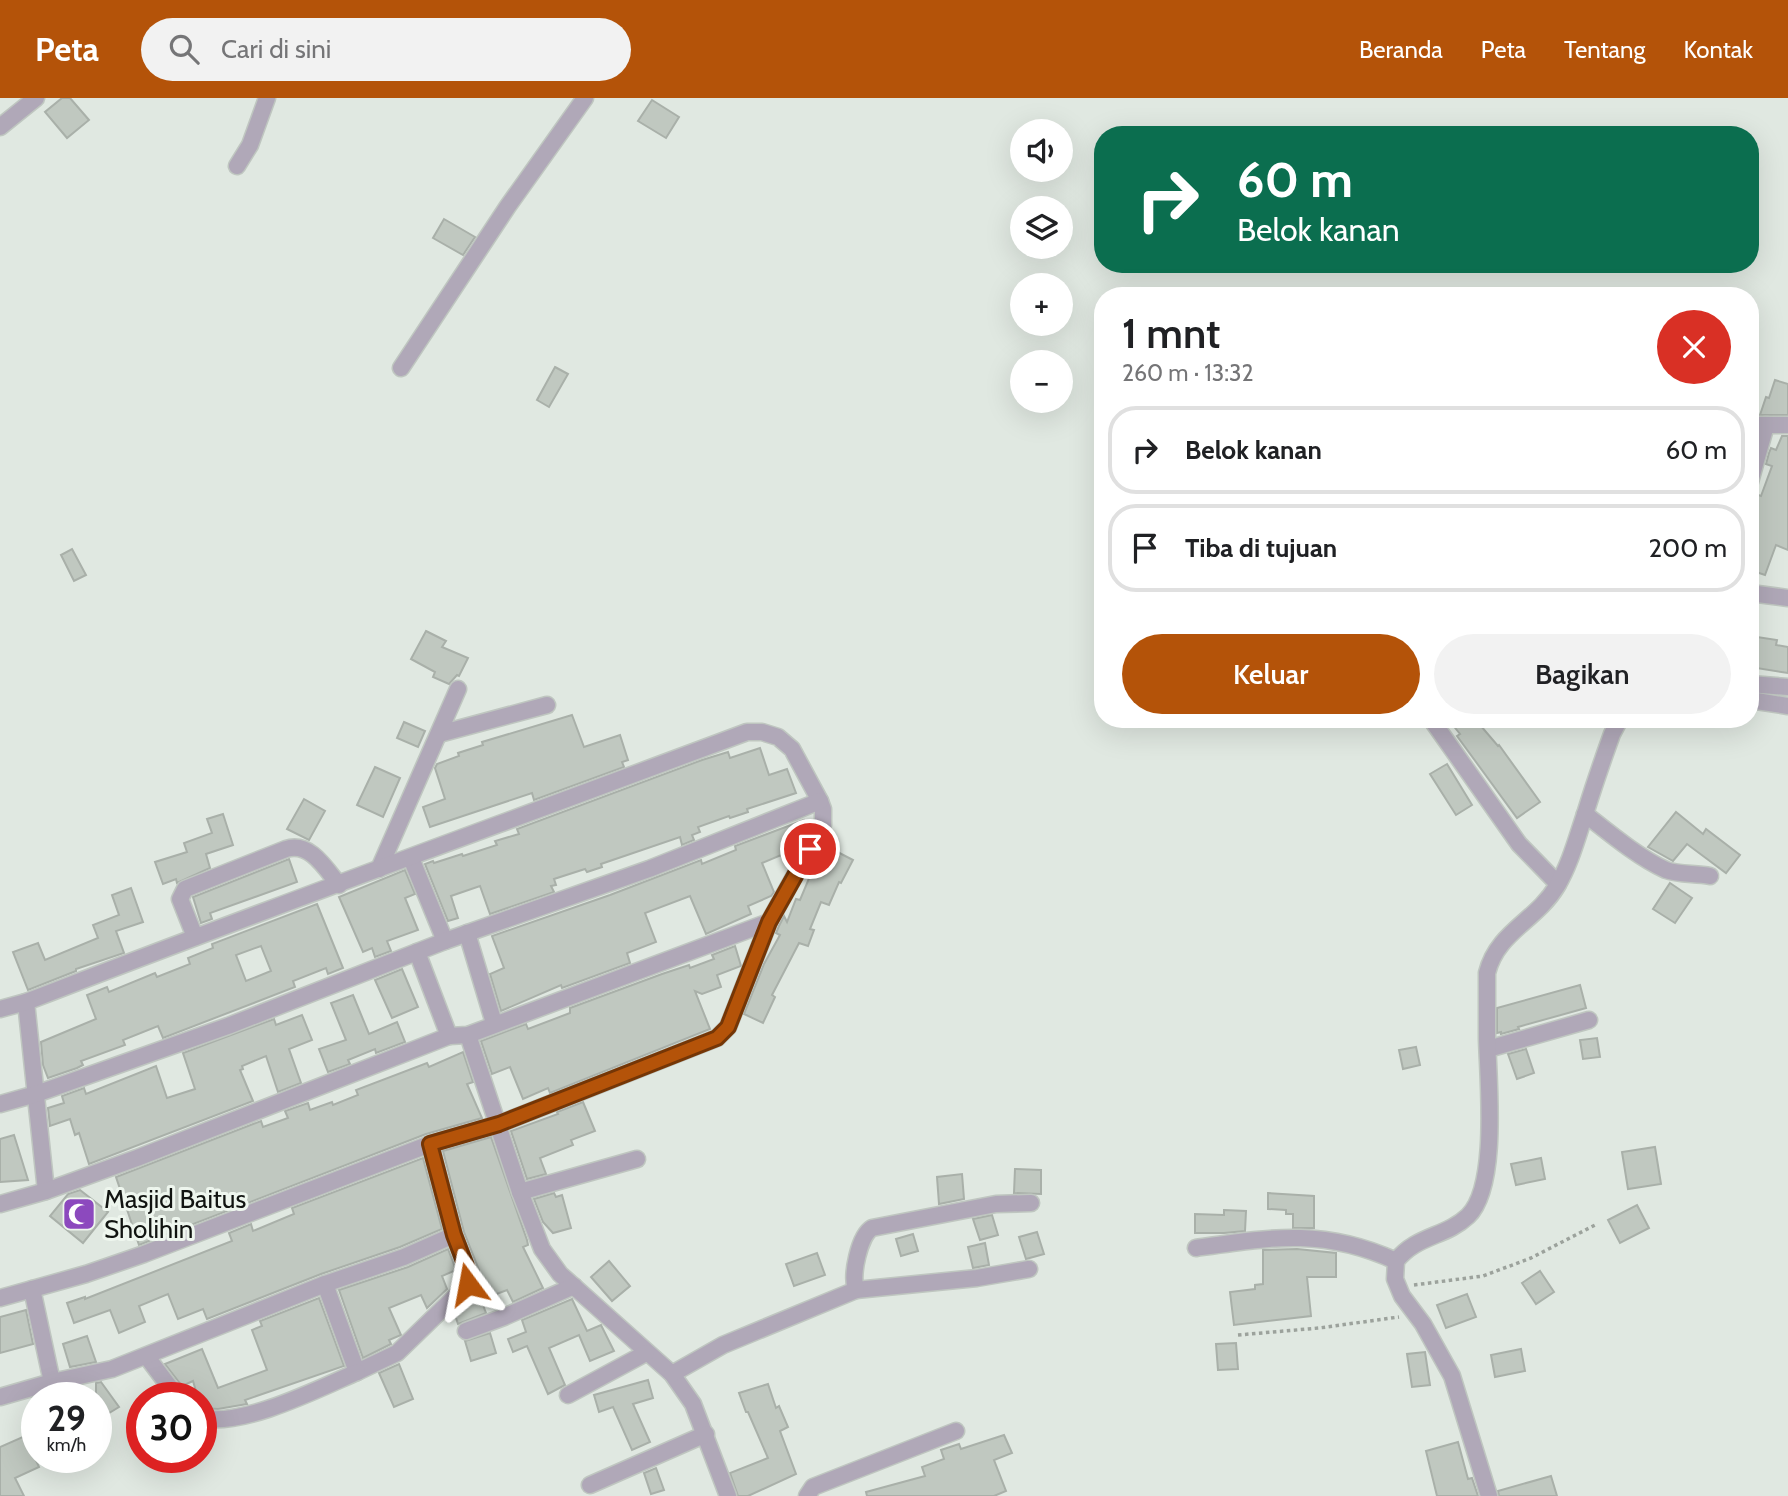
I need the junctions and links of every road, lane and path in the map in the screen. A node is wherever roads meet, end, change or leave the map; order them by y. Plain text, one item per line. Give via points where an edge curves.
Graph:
1 (36, 98) edge
2 (267, 98) edge
3 (585, 98) edge
4 (0, 127) edge
5 (237, 166) dead end
6 (401, 368) dead end
7 (1759, 425) edge
8 (1788, 425) edge
9 (1759, 594) edge
10 (1788, 598) edge
11 (1759, 685) edge
12 (1788, 687) edge
13 (458, 689) dead end
14 (1759, 701) edge
15 (547, 705) dead end
16 (1788, 706) edge
17 (1437, 728) edge
18 (1615, 728) edge
19 (439, 734) junction
20 (820, 801) junction
21 (1585, 814) junction
22 (411, 858) junction
23 (379, 869) junction
24 (1710, 876) dead end
25 (1558, 884) junction
26 (338, 885) junction
27 (769, 922) junction
28 (467, 933) junction
29 (195, 937) junction
30 (445, 941) junction
31 (417, 952) junction
32 (26, 1002) junction
33 (0, 1009) edge
34 (1589, 1020) dead end
35 (494, 1023) junction
36 (468, 1035) junction
37 (449, 1036) junction
38 (1488, 1049) junction
39 (36, 1094) junction
40 (0, 1104) edge
41 (499, 1124) junction
42 (430, 1144) junction
43 (637, 1159) dead end
44 (46, 1191) junction
45 (520, 1192) junction
46 (1031, 1203) dead end
47 (0, 1204) edge
48 (1597, 1224) dead end
49 (454, 1235) junction
50 (1196, 1248) dead end
51 (1396, 1261) junction
52 (1029, 1269) dead end
53 (326, 1284) junction
54 (574, 1286) junction
55 (1398, 1286) junction
56 (32, 1289) junction
57 (856, 1290) junction
58 (0, 1298) edge
59 (1415, 1314) junction
60 (466, 1331) dead end
61 (1238, 1335) dead end
62 (646, 1353) junction
63 (147, 1357) junction
64 (357, 1371) junction
65 (672, 1374) junction
66 (52, 1382) joint
67 (166, 1382) edge
68 (21, 1391) edge
69 (568, 1395) dead end
70 (0, 1397) edge
71 (217, 1419) edge
72 (956, 1430) dead end
73 (706, 1434) junction
74 (590, 1485) dead end
75 (728, 1496) edge
76 (807, 1496) edge
77 (1489, 1496) edge

1 - 4 street
2 - 5 street
3 - 6 street
7 - 8 street
9 - 10 street
11 - 12 street
13 - 19 street
14 - 16 street
15 - 19 street
17 - 25 street via 1519,844
18 - 21 street
19 - 23 street
20 - 22 street via 792,749 778,737 747,732
20 - 27 street via 823,825
20 - 28 street via 649,869
21 - 24 street via 1668,871
21 - 25 street
22 - 23 street
22 - 30 street
23 - 26 street
25 - 38 street via 1491,957
26 - 29 street
26 - 29 street via 307,850 286,849 185,889 180,899
27 - 35 street
27 - 41 street via 728,1027 717,1038
28 - 30 street
28 - 35 street
29 - 32 street
30 - 31 street
31 - 37 street
31 - 39 street
32 - 33 street
32 - 39 street
34 - 38 street
35 - 36 street
36 - 37 street
36 - 41 street
37 - 44 street
38 - 51 street via 1490,1140 1477,1201 1469,1215 1412,1245
39 - 40 street
39 - 44 street
41 - 42 street
41 - 45 street
42 - 49 street
42 - 56 street via 144,1254
43 - 45 street
44 - 47 street
45 - 54 street via 542,1250
46 - 57 street via 996,1204 872,1228 866,1233 854,1271
48 - 55 path via 1531,1258 1483,1276
49 - 53 street
49 - 64 street via 469,1274 468,1284 397,1353
50 - 51 street via 1266,1238 1318,1238
51 - 55 street
52 - 57 street via 977,1279
53 - 63 street
53 - 64 street
54 - 60 street
54 - 62 street
55 - 59 street
56 - 58 street
56 - 66 street
57 - 65 street via 723,1345
59 - 61 path
59 - 77 street via 1452,1376
62 - 65 street
62 - 69 street
63 - 66 street via 104,1372
63 - 67 street
64 - 71 street via 311,1393 241,1417
65 - 73 street
68 - 70 street
72 - 76 street via 813,1487
73 - 74 street
73 - 75 street

